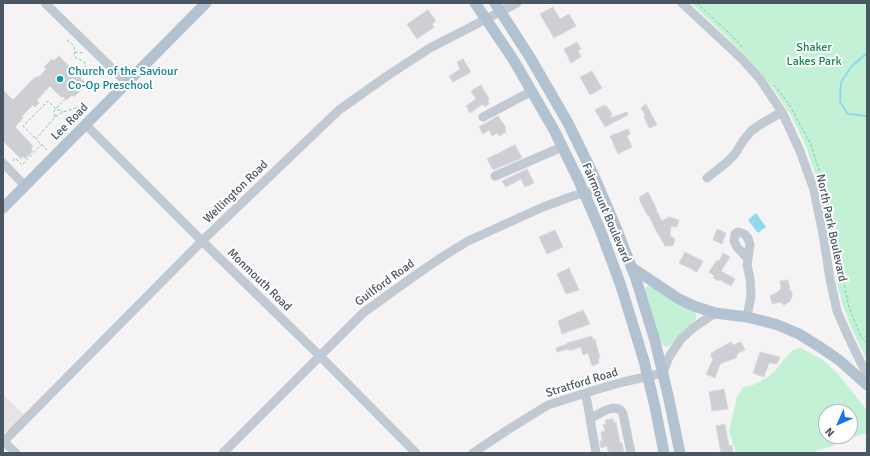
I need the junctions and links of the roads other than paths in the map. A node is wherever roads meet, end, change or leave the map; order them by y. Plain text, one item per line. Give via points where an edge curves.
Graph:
1 (45, 3) edge
2 (206, 3) edge
3 (475, 3) edge
4 (517, 3) edge
5 (682, 3) edge
6 (498, 7) edge
7 (487, 19) junction
8 (126, 84) junction
9 (532, 91) junction
10 (782, 112) junction
11 (483, 117) dead end
12 (86, 125) junction
13 (562, 147) junction
14 (7, 163) edge
15 (495, 176) dead end
16 (706, 178) dead end
17 (25, 186) junction
18 (600, 188) junction
19 (584, 193) junction
20 (3, 208) edge
21 (202, 241) junction
22 (748, 259) dead end
23 (613, 262) junction
24 (631, 267) junction
25 (715, 313) junction
26 (747, 317) junction
27 (320, 356) junction
28 (663, 373) junction
29 (867, 375) edge
30 (648, 377) junction
31 (867, 386) edge
32 (585, 393) junction
33 (590, 418) junction
34 (3, 441) edge
35 (16, 453) edge
36 (223, 453) edge
37 (416, 453) edge
38 (473, 453) edge
39 (596, 453) edge
40 (631, 453) edge
41 (664, 453) edge
42 (680, 453) edge

1 - 8 street
2 - 8 main road, Lee Road
3 - 7 main road, Fairmount Boulevard
4 - 6 street, Wellington Road
5 - 10 street, North Park Boulevard via 742,59 760,79
6 - 7 street, Wellington Road
6 - 18 main road, Fairmount Boulevard via 562,111
7 - 9 main road, Fairmount Boulevard
7 - 21 street, Wellington Road via 430,48 339,110
8 - 12 main road, Lee Road
9 - 11 street
9 - 13 main road, Fairmount Boulevard
10 - 16 street via 751,131 735,154
10 - 29 street, North Park Boulevard via 814,190 837,311
12 - 17 main road, Lee Road
12 - 21 street, Monmouth Road
13 - 15 street
13 - 19 main road, Fairmount Boulevard
14 - 17 street
17 - 20 main road, Lee Road
18 - 19 street, Guilford Road
18 - 24 main road, Fairmount Boulevard
19 - 23 main road, Fairmount Boulevard
19 - 27 street, Guilford Road via 520,217 468,241 442,257 363,314
21 - 27 street, Monmouth Road
21 - 34 street, Wellington Road
22 - 26 street via 751,296
23 - 24 main road
23 - 30 main road, Fairmount Boulevard
24 - 25 main road via 679,299
24 - 28 main road, Fairmount Boulevard
25 - 26 main road
25 - 28 street via 681,339 669,357
26 - 31 main road via 778,325 810,340 839,360
27 - 36 street, Guilford Road
27 - 37 street, Monmouth Road
28 - 30 street, Stratford Road
28 - 42 main road, Fairmount Boulevard
30 - 32 street, Stratford Road
30 - 41 main road, Fairmount Boulevard
32 - 33 street
32 - 38 street, Stratford Road via 548,405
33 - 39 street
33 - 40 street via 606,410 619,409 622,412
34 - 35 street

